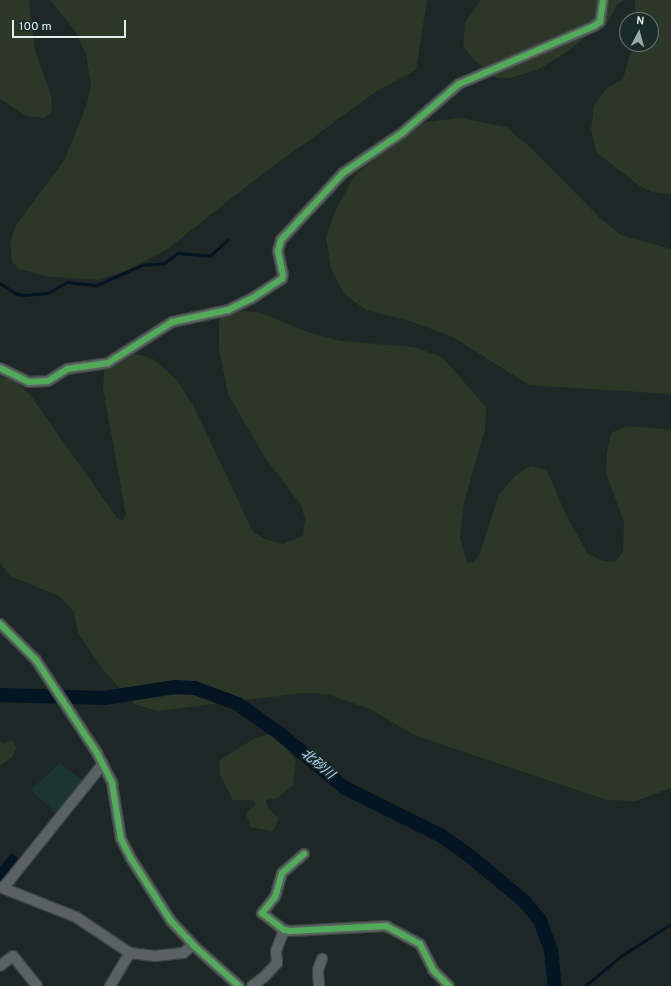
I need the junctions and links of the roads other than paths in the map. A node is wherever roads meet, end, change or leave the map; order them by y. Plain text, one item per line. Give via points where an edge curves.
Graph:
1 (603, 0) edge
2 (0, 368) edge
3 (0, 624) edge
4 (103, 764) junction
5 (304, 854) dead end
6 (2, 887) edge
7 (284, 930) junction
8 (193, 945) junction
9 (130, 953) junction
10 (322, 959) dead end
11 (0, 966) edge
12 (37, 986) edge
13 (110, 986) edge
14 (239, 986) edge
15 (252, 986) edge
16 (319, 986) edge
17 (449, 986) edge

1 - 2 street via 600,22 594,26 459,84 402,133 343,173 281,240 278,251 282,279 251,299 223,311 172,322 108,363 67,369 48,381 29,382
3 - 4 street via 36,660
4 - 6 street
4 - 8 street via 112,783 122,839 130,857 171,921
5 - 7 street via 282,873 275,897 262,913
6 - 9 street via 42,906 76,917
7 - 15 street via 276,951 277,963
7 - 17 street via 386,926 420,944 433,970
8 - 9 street via 183,952 155,956
8 - 14 street
9 - 13 street
10 - 16 street via 318,970
11 - 12 street via 13,956

